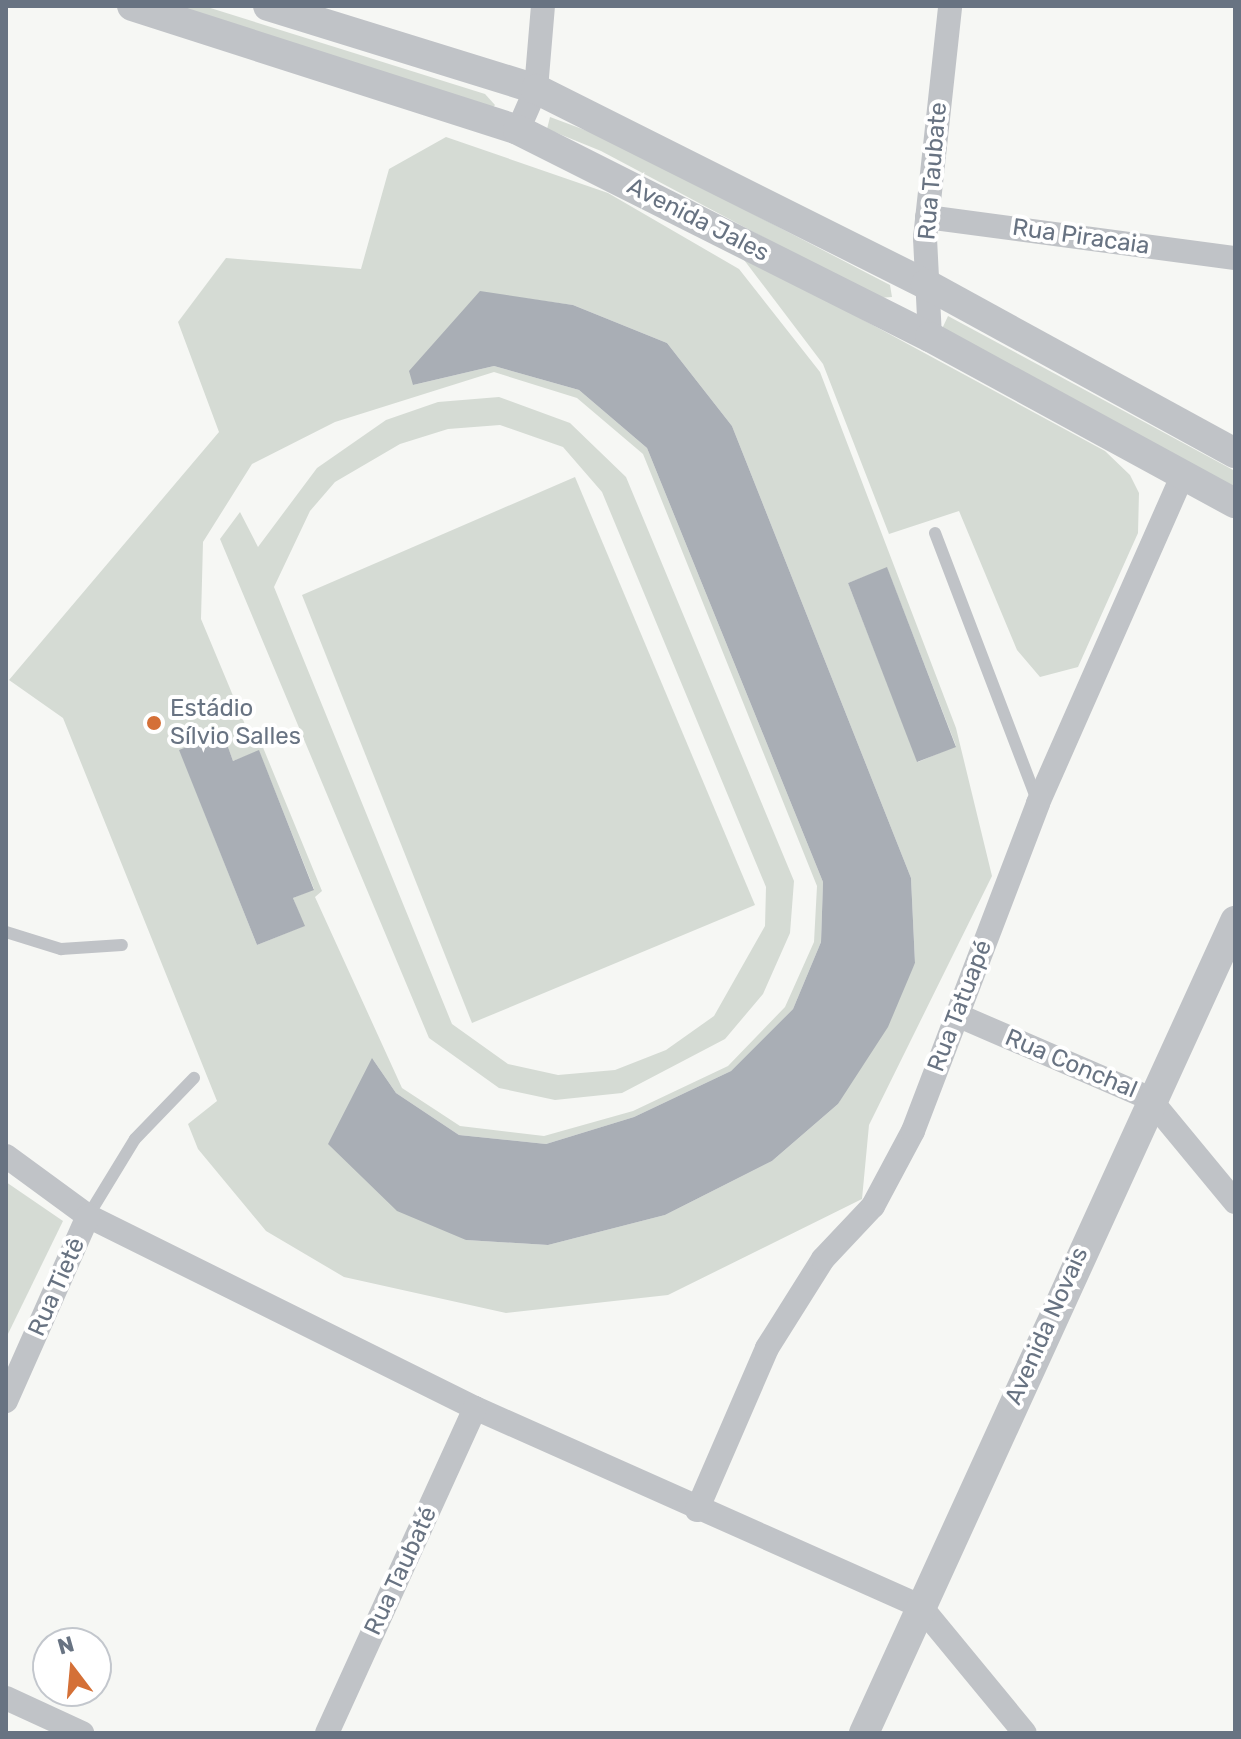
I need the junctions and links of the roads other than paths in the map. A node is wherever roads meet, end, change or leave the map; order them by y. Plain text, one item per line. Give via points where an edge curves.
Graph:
1 (132, 6) edge
2 (268, 6) edge
3 (543, 6) edge
4 (950, 6) edge
5 (536, 89) junction
6 (518, 130) junction
7 (927, 217) junction
8 (1235, 258) edge
9 (926, 284) junction
10 (930, 337) junction
11 (1235, 453) edge
12 (1182, 477) junction
13 (1235, 503) edge
14 (935, 533) dead end
15 (1038, 803) junction
16 (1235, 921) edge
17 (6, 932) edge
18 (122, 945) dead end
19 (957, 1015) junction
20 (194, 1078) dead end
21 (1149, 1098) junction
22 (6, 1156) edge
23 (1235, 1202) edge
24 (88, 1216) junction
25 (6, 1401) edge
26 (475, 1408) junction
27 (697, 1510) junction
28 (921, 1607) junction
29 (6, 1698) edge
30 (82, 1733) edge
31 (327, 1733) edge
32 (864, 1733) edge
33 (1025, 1733) edge

1 - 6 street, Avenida Jales
2 - 5 street, Avenida Jales
3 - 5 street
4 - 7 street, Rua Taubate
5 - 6 street
5 - 9 street, Avenida Jales
6 - 10 street, Avenida Jales
7 - 8 street, Rua Piracaia
7 - 9 street, Rua Taubate
9 - 10 street, Rua Taubate
9 - 11 street, Avenida Jales
10 - 12 street, Avenida Jales
12 - 13 street, Avenida Jales
12 - 15 street, Rua Tatuapé
14 - 15 lane
15 - 19 street, Rua Tatuapé
16 - 21 street, Avenida Novais
17 - 18 lane via 61,949
19 - 21 street, Rua Conchal
19 - 27 street, Rua Tatuapé via 913,1131 873,1206 823,1259 767,1348
20 - 24 lane via 135,1139
21 - 23 street, Rua Conchal
21 - 28 street, Avenida Novais
22 - 24 street
24 - 25 street, Rua Tietê
24 - 26 street
26 - 27 street
26 - 31 street, Rua Taubaté
27 - 28 street
28 - 32 street, Avenida Novais
28 - 33 street
29 - 30 street

